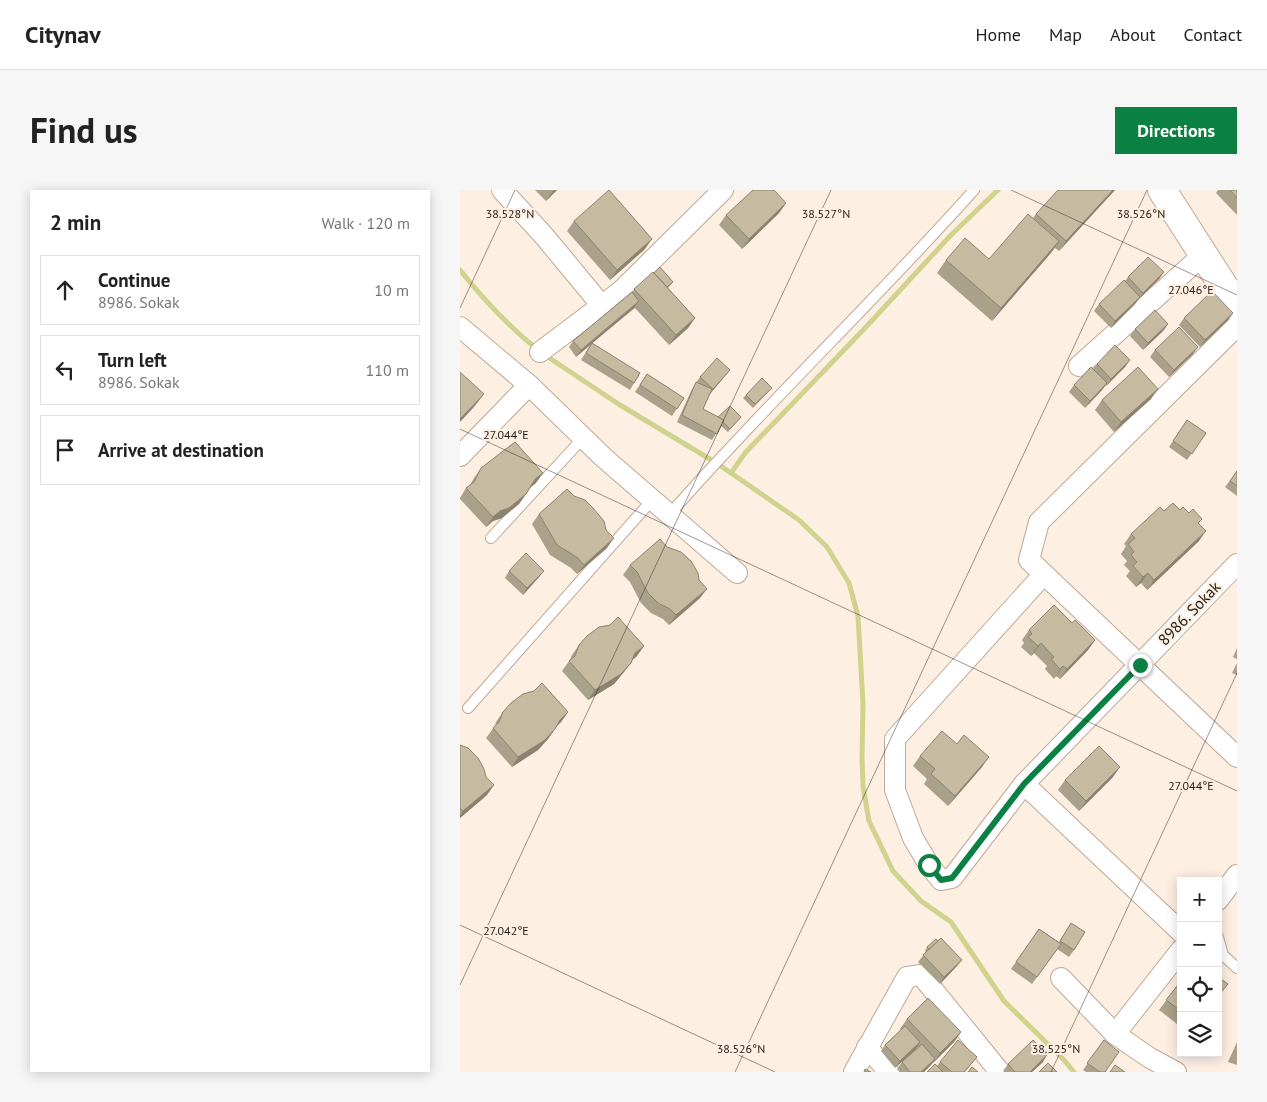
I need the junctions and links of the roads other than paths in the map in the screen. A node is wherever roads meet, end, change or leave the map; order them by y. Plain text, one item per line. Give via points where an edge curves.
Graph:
1 (502, 190) edge
2 (723, 190) edge
3 (974, 190) edge
4 (1162, 190) edge
5 (1204, 255) junction
6 (602, 306) junction
7 (1237, 307) edge
8 (1237, 326) edge
9 (460, 327) edge
10 (540, 352) dead end
11 (1079, 366) dead end
12 (529, 385) junction
13 (583, 438) junction
14 (460, 456) edge
15 (652, 500) junction
16 (670, 515) junction
17 (491, 538) dead end
18 (1237, 564) edge
19 (737, 573) dead end
20 (1044, 574) junction
21 (1140, 665) junction
22 (468, 708) dead end
23 (1237, 757) edge
24 (1024, 784) junction
25 (1237, 875) edge
26 (1222, 895) edge
27 (1177, 928) edge
28 (1222, 951) edge
29 (1177, 955) edge
30 (1237, 968) edge
31 (1061, 978) dead end
32 (1115, 1034) junction
33 (867, 1046) junction
34 (854, 1072) edge
35 (889, 1072) edge
36 (1000, 1072) edge
37 (1176, 1072) edge

1 - 6 street
2 - 6 street via 621,292
3 - 16 lane via 716,462
4 - 5 main road
5 - 7 main road
5 - 11 street
6 - 10 street
8 - 20 street via 1039,522 1029,560
9 - 12 street
12 - 13 street
12 - 14 street
13 - 15 street
13 - 17 lane
15 - 16 street
15 - 22 lane
16 - 19 street
18 - 21 street, 8986. Sokak
20 - 21 street
20 - 24 street, 8986. Sokak via 896,739 895,790 913,838 941,880 952,878
21 - 23 street
21 - 24 street, 8986. Sokak
24 - 27 street
25 - 26 street
28 - 30 lane
29 - 32 street
31 - 32 street
32 - 37 street
33 - 34 street
33 - 35 street
33 - 36 street via 907,976 921,975

